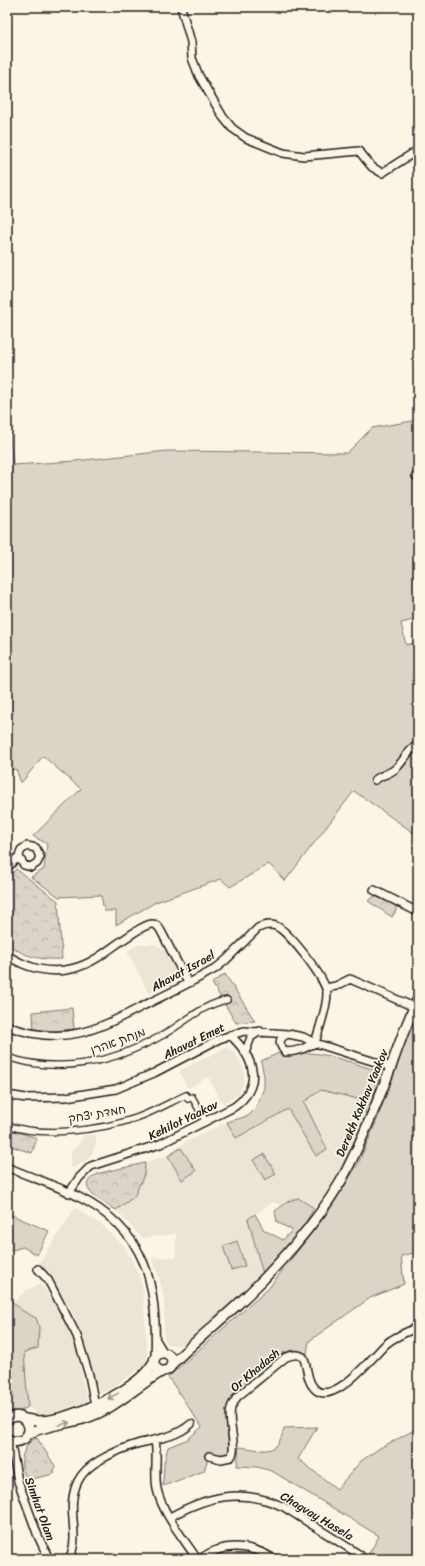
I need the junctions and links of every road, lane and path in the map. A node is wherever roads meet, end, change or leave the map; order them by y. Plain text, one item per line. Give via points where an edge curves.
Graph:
1 (181, 7) edge
2 (418, 150) edge
3 (418, 745) edge
4 (375, 780) dead end
5 (20, 859) dead end
6 (8, 867) edge
7 (374, 890) dead end
8 (418, 912) edge
9 (7, 955) edge
10 (188, 983) junction
11 (326, 988) junction
12 (227, 1000) dead end
13 (416, 1003) edge
14 (7, 1026) edge
15 (260, 1031) junction
16 (288, 1034) junction
17 (230, 1035) junction
18 (315, 1042) junction
19 (246, 1053) junction
20 (7, 1057) edge
21 (391, 1067) junction
22 (7, 1095) edge
23 (206, 1122) junction
24 (7, 1125) edge
25 (7, 1167) edge
26 (69, 1193) junction
27 (38, 1269) dead end
28 (418, 1327) edge
29 (154, 1336) junction
30 (187, 1350) junction
31 (166, 1354) junction
32 (154, 1360) junction
33 (171, 1365) junction
34 (161, 1372) junction
35 (96, 1409) junction
36 (25, 1419) junction
37 (7, 1420) edge
38 (191, 1424) dead end
39 (25, 1437) junction
40 (9, 1439) edge
41 (155, 1440) junction
42 (209, 1456) dead end
43 (15, 1465) junction
44 (170, 1517) junction
45 (360, 1555) dead end
46 (48, 1559) edge
47 (69, 1559) edge
48 (199, 1559) edge
49 (274, 1559) edge

1 - 2 street via 191,42 192,58 199,76 223,117 232,128 246,138 283,153 304,156 359,151 372,167 382,173
3 - 4 street via 413,747 395,770
5 - 6 street
7 - 8 street
9 - 10 street via 32,968 71,969 95,959 152,924 161,931
10 - 11 street, Ahavat Israel via 221,964 258,928 271,925 280,928 298,948
10 - 14 street, Ahavat Israel via 117,1020 85,1032 40,1035
11 - 13 street via 350,979
11 - 18 street via 326,1003
12 - 20 street, מנחת אהרן via 209,1006 137,1048 105,1059 65,1066
13 - 21 street, Derekh Kokhav Yaakov
15 - 16 street, Ahavat Emet
15 - 17 street, Ahavat Emet via 244,1031
15 - 19 street via 251,1037
16 - 18 street, Ahavat Emet
16 - 18 street via 280,1040 285,1052 293,1052
17 - 19 street, Kehilot Yaakov
17 - 22 street, Ahavat Emet via 116,1090 66,1098 26,1098
18 - 21 street, Ahavat Emet
19 - 23 street, Kehilot Yaakov via 252,1072 250,1090 241,1102
21 - 30 street, Derekh Kokhav Yaakov via 349,1167 326,1203 267,1276
23 - 24 street, חמדת יצחק via 192,1097 188,1099 186,1095 135,1118 99,1127 35,1132
23 - 26 street, Kehilot Yaakov via 160,1144 91,1166
25 - 26 street
26 - 29 street via 109,1217 138,1250 149,1275 152,1291
27 - 35 street via 48,1280 81,1347
28 - 42 street, Or Khadash via 392,1339 349,1381 328,1392 322,1393 313,1388 303,1357 299,1354 286,1357 243,1392 233,1404 230,1416 234,1448 231,1457 221,1459
29 - 31 street
29 - 32 street
30 - 31 street via 177,1354
30 - 33 street, Derekh Kokhav Yaakov
31 - 32 street via 159,1354
31 - 33 street via 171,1359
32 - 34 street via 156,1369
32 -> 35 street via 148,1371 137,1381
33 - 34 street
34 - 35 street via 118,1403
35 - 36 street via 39,1421
39 -> 35 street
36 - 37 street via 15,1416
36 - 39 street via 29,1428
38 - 41 street via 180,1432
39 - 40 street via 19,1441
39 - 43 street, Simhat Olam via 18,1448
40 - 43 street, Simhat Olam
41 - 44 street via 157,1490
41 - 47 street via 119,1450 95,1463 83,1474 72,1499 75,1539
43 - 46 street, Simhat Olam via 23,1495
44 - 45 street, Chagvay Hasela via 191,1506 218,1497 253,1496 284,1507
44 - 48 street
48 - 49 street via 220,1548 238,1547 258,1550

